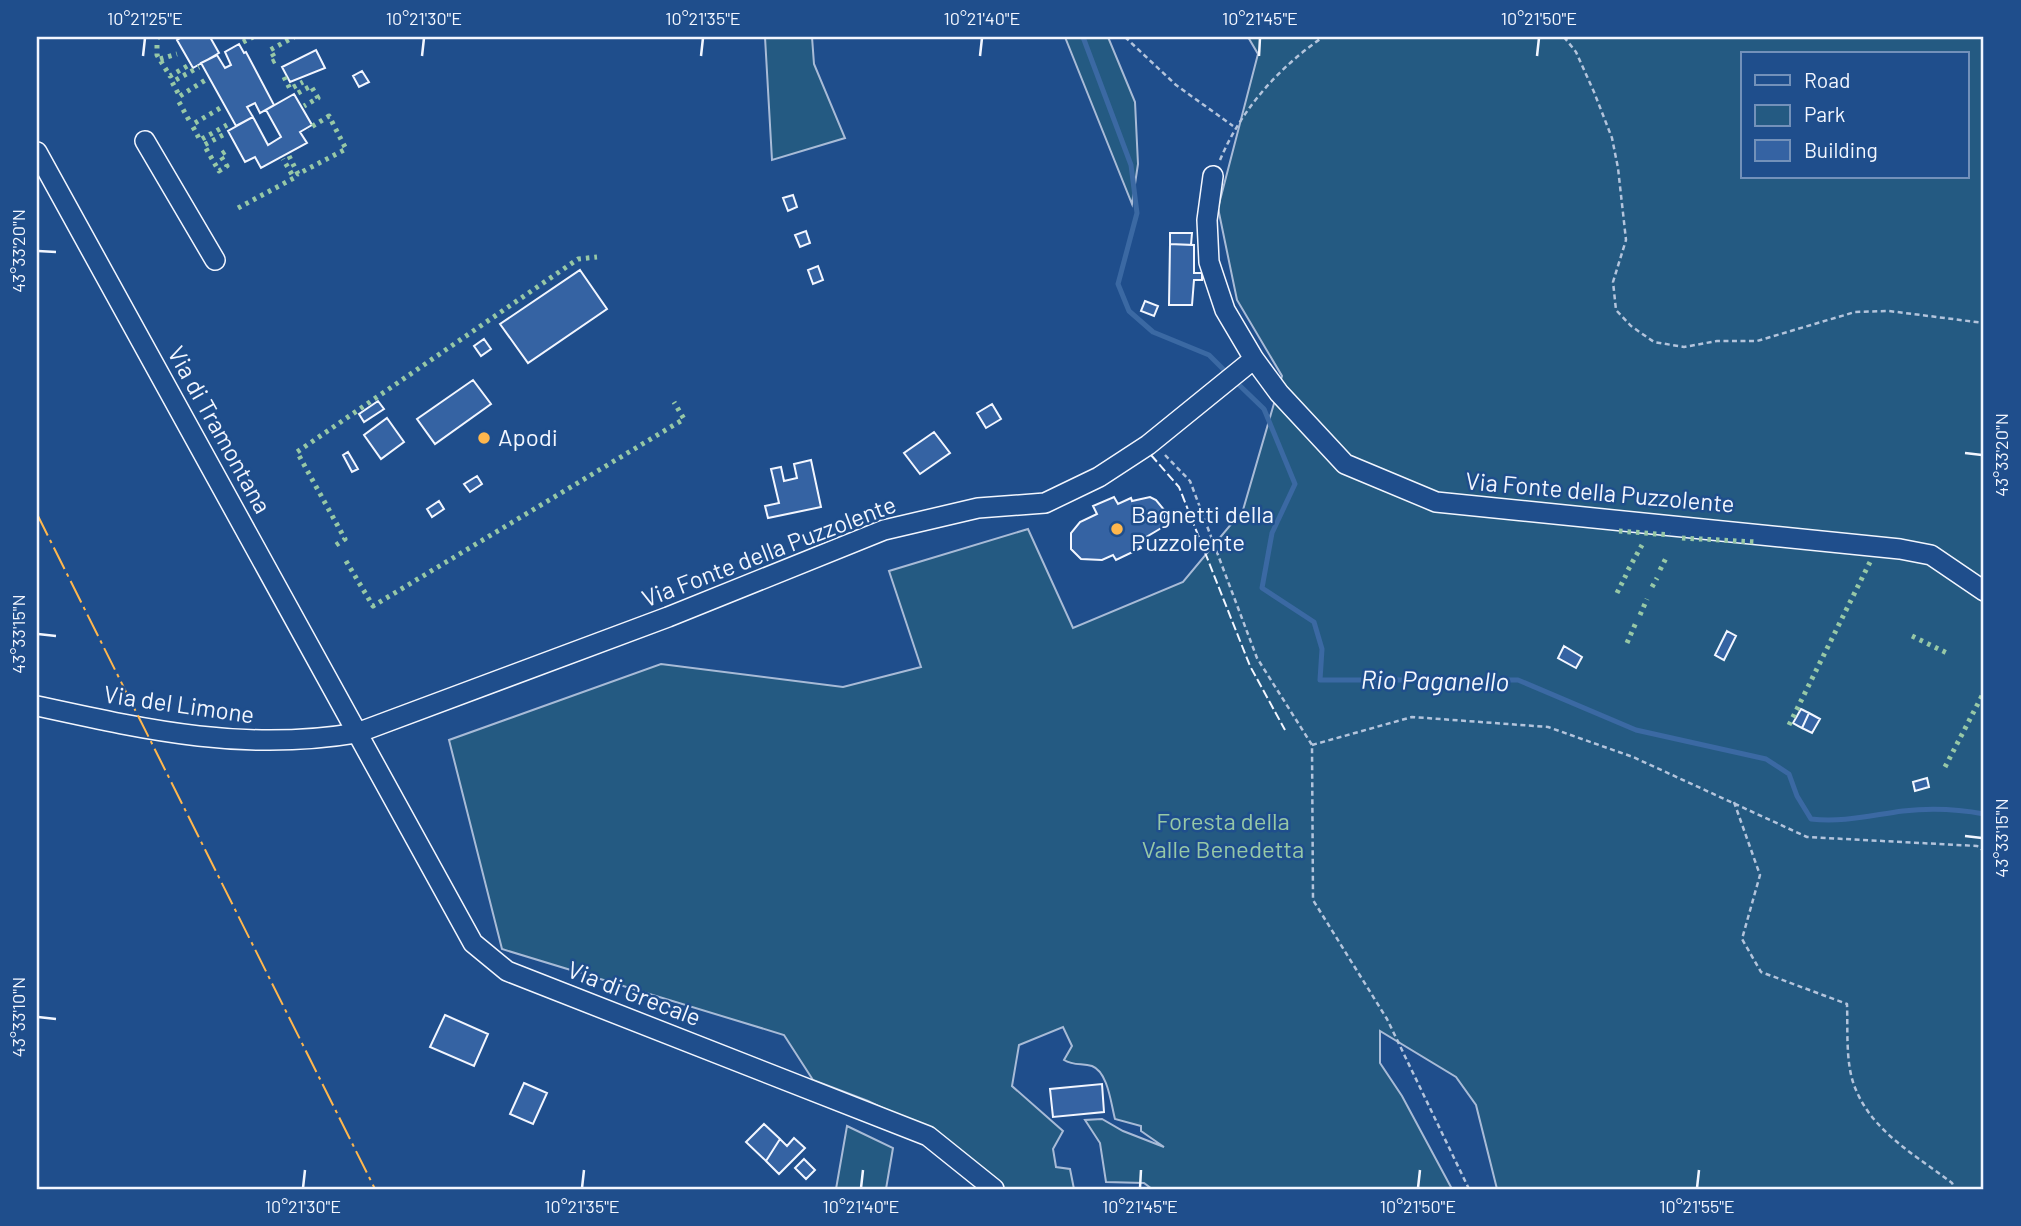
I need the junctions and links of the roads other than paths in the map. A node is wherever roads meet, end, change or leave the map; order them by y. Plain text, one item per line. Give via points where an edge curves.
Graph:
1 (145, 141) dead end
2 (37, 152) edge
3 (1213, 176) road end
4 (215, 260) dead end
5 (1254, 359) junction
6 (1984, 591) edge
7 (37, 706) edge
8 (357, 733) junction
9 (994, 1189) edge

1 - 4 street
2 - 8 street, Via di Tramontana
3 - 5 street, Via Fonte della Puzzolente via 1207,220 1209,262 1225,310
5 - 6 street, Via Fonte della Puzzolente via 1299,417 1345,464 1436,502 1900,549 1931,555
5 - 8 street, Via Fonte della Puzzolente via 1152,442 1099,477 1045,503 978,508 884,530 668,617
7 - 8 street, Via del Limone via 215,740 271,743
8 - 9 street, Via di Grecale via 473,943 507,971 928,1136

